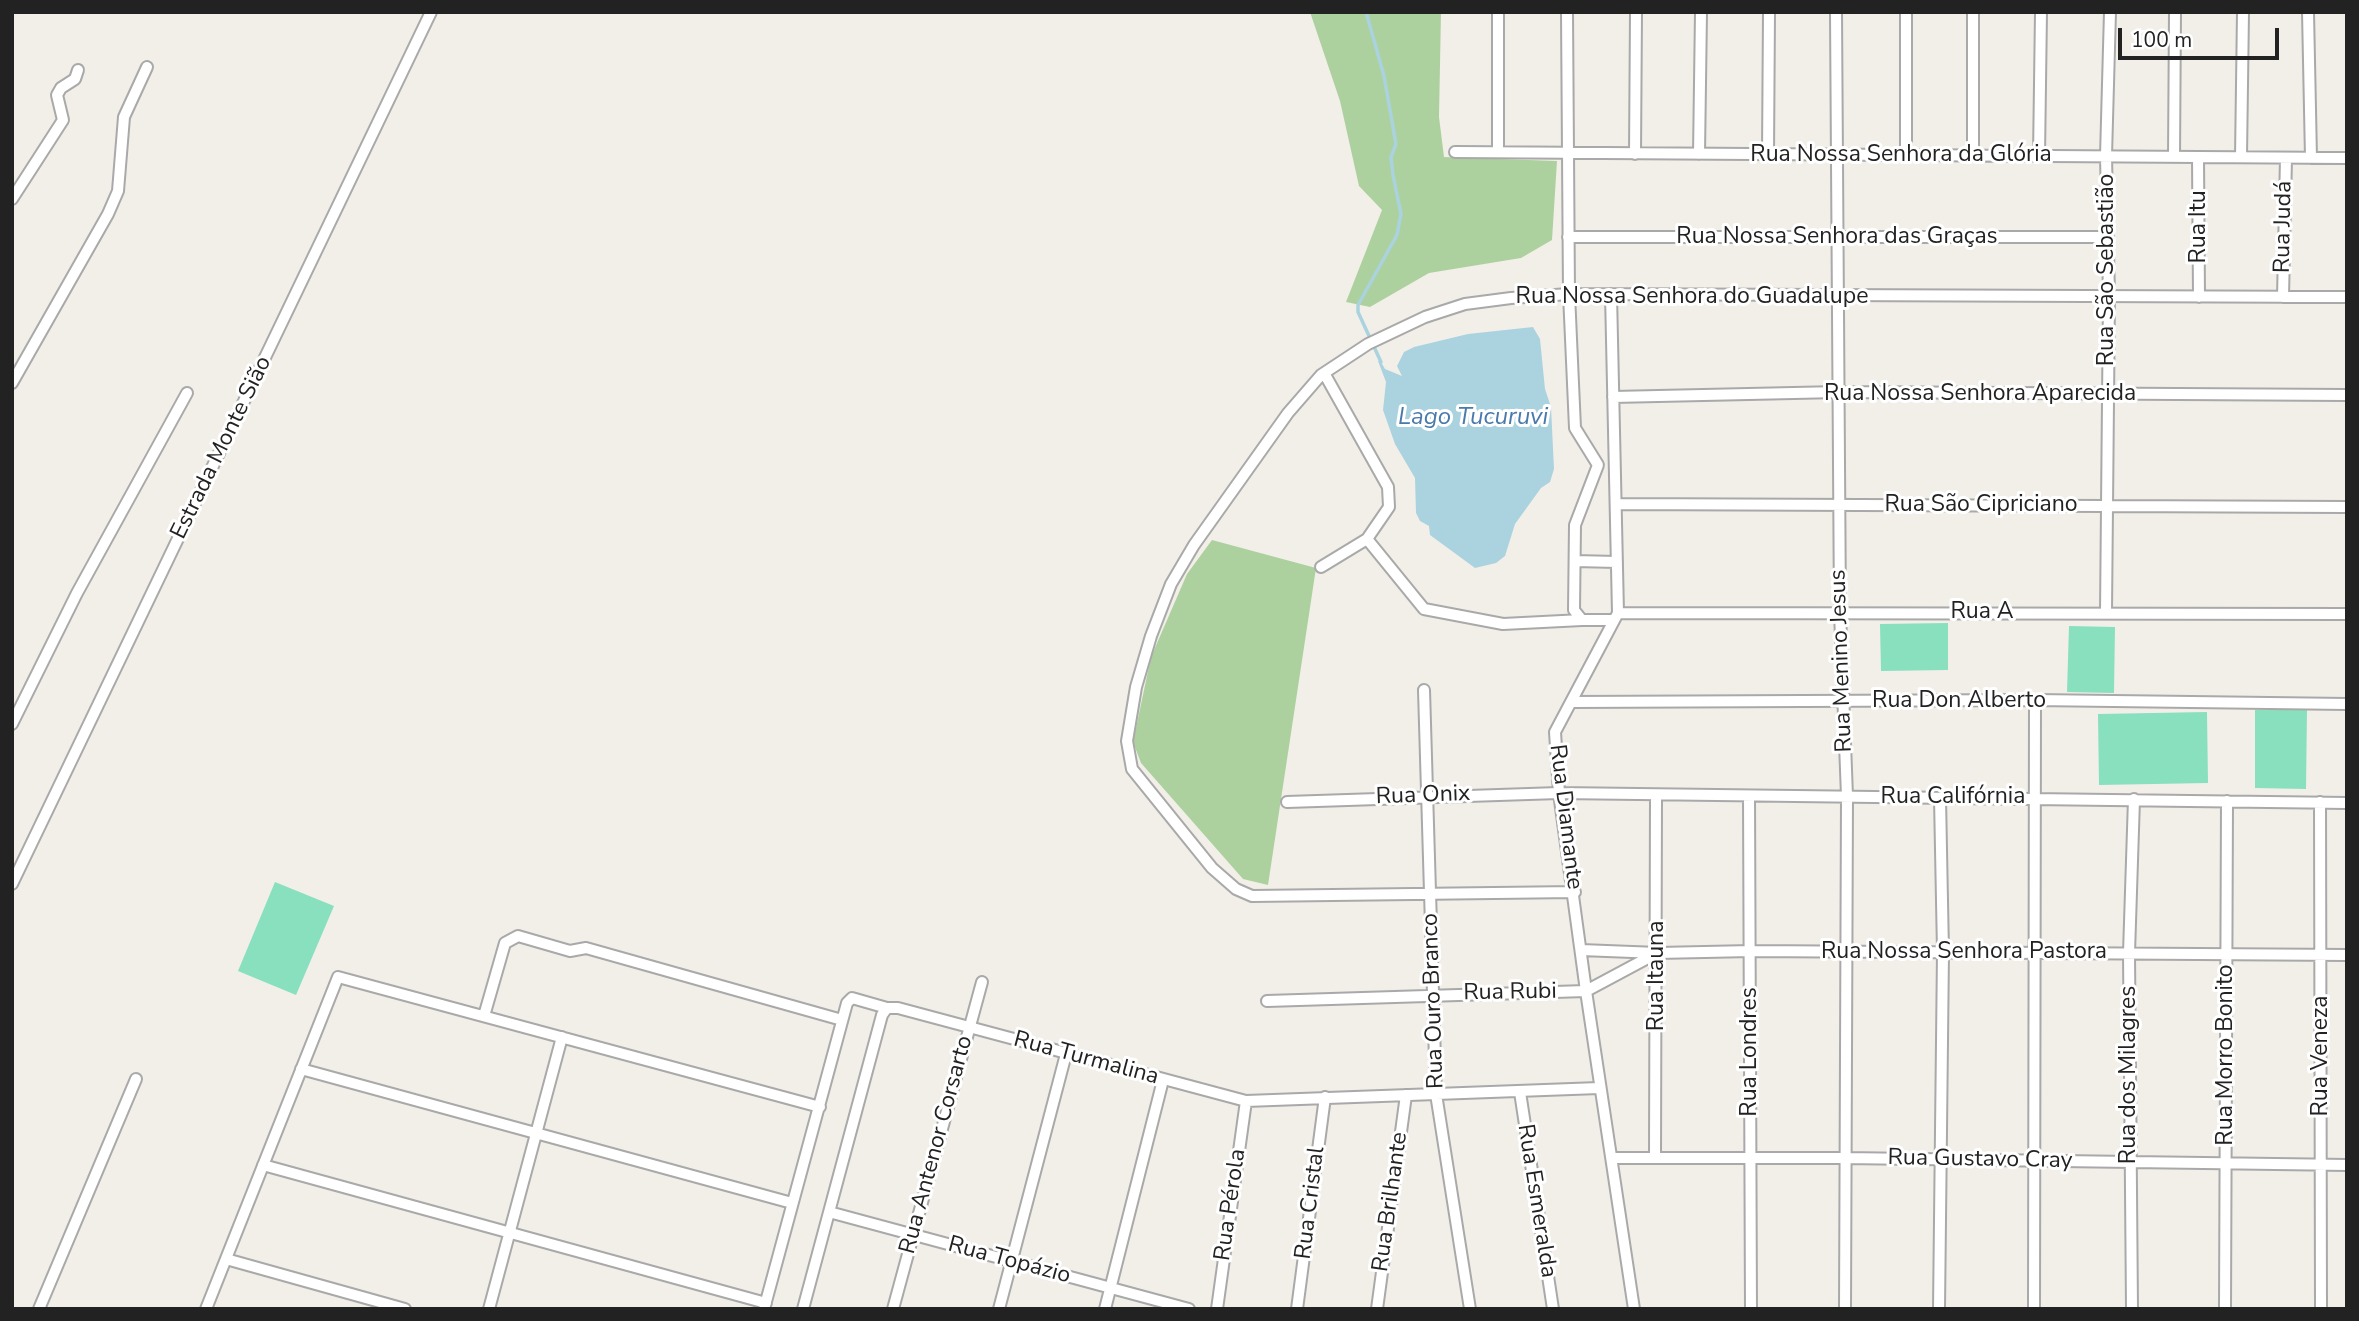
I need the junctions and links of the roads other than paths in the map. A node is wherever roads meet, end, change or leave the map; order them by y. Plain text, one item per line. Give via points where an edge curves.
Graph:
1 (431, 12) edge
2 (1498, 12) edge
3 (1567, 12) edge
4 (1636, 12) edge
5 (1700, 12) edge
6 (1769, 12) edge
7 (1836, 12) edge
8 (1906, 12) edge
9 (1973, 12) edge
10 (2041, 12) edge
11 (2110, 12) edge
12 (2175, 12) edge
13 (2243, 12) edge
14 (2308, 12) edge
15 (147, 67) dead end
16 (78, 70) dead end
17 (1455, 152) dead end
18 (1498, 152) junction
19 (1568, 153) junction
20 (1635, 154) junction
21 (1699, 154) junction
22 (1768, 154) junction
23 (1837, 155) junction
24 (1906, 155) junction
25 (1973, 156) junction
26 (2039, 156) junction
27 (2106, 156) junction
28 (2174, 157) junction
29 (2198, 157) junction
30 (2241, 157) junction
31 (2286, 158) junction
32 (2311, 158) junction
33 (2347, 158) edge
34 (12, 199) edge
35 (1568, 237) junction
36 (2106, 237) junction
37 (1838, 238) junction
38 (1569, 294) junction
39 (1611, 294) junction
40 (1838, 295) junction
41 (2109, 296) junction
42 (2199, 297) junction
43 (2283, 297) junction
44 (2347, 297) edge
45 (1324, 373) junction
46 (12, 383) edge
47 (1839, 392) junction
48 (187, 393) dead end
49 (2107, 394) junction
50 (2347, 395) edge
51 (1613, 397) junction
52 (1616, 504) junction
53 (1839, 505) junction
54 (2106, 506) junction
55 (2347, 507) edge
56 (1367, 539) junction
57 (1575, 561) junction
58 (1617, 562) junction
59 (1321, 567) dead end
60 (1840, 612) junction
61 (2106, 612) junction
62 (2347, 614) edge
63 (1616, 616) junction
64 (1582, 620) junction
65 (1424, 690) dead end
66 (2035, 700) junction
67 (1843, 701) junction
68 (1572, 702) junction
69 (2347, 704) edge
70 (12, 724) edge
71 (1559, 793) junction
72 (1427, 795) junction
73 (1656, 796) junction
74 (1749, 796) junction
75 (1846, 796) junction
76 (2036, 797) junction
77 (1940, 798) junction
78 (2134, 799) junction
79 (2227, 801) junction
80 (1287, 802) dead end
81 (2320, 802) junction
82 (2347, 803) edge
83 (12, 884) edge
84 (1575, 891) junction
85 (1430, 895) junction
86 (1581, 950) junction
87 (1751, 951) junction
88 (1847, 951) junction
89 (1942, 952) junction
90 (2036, 952) junction
91 (1658, 953) junction
92 (2129, 953) junction
93 (2226, 955) junction
94 (2322, 956) junction
95 (2347, 956) edge
96 (982, 982) dead end
97 (1586, 991) junction
98 (1434, 994) junction
99 (1267, 1001) dead end
100 (887, 1008) junction
101 (484, 1016) junction
102 (842, 1020) junction
103 (969, 1028) junction
104 (562, 1037) junction
105 (1066, 1054) junction
106 (301, 1069) junction
107 (136, 1079) dead end
108 (1163, 1080) junction
109 (1599, 1088) junction
110 (1520, 1093) junction
111 (1436, 1094) junction
112 (1406, 1095) junction
113 (1325, 1097) junction
114 (1246, 1101) junction
115 (820, 1107) junction
116 (536, 1133) junction
117 (1655, 1157) junction
118 (1613, 1158) junction
119 (1749, 1158) junction
120 (1845, 1158) junction
121 (1939, 1160) junction
122 (2034, 1162) junction
123 (2225, 1163) junction
124 (2129, 1164) junction
125 (2320, 1164) junction
126 (263, 1165) junction
127 (2347, 1165) edge
128 (792, 1203) junction
129 (829, 1212) junction
130 (509, 1233) junction
131 (913, 1234) junction
132 (226, 1259) junction
133 (1012, 1263) junction
134 (1110, 1288) junction
135 (765, 1306) edge
136 (39, 1309) edge
137 (206, 1309) edge
138 (405, 1309) edge
139 (489, 1309) edge
140 (803, 1309) edge
141 (893, 1309) edge
142 (999, 1309) edge
143 (1105, 1309) edge
144 (1189, 1309) edge
145 (1217, 1309) edge
146 (1297, 1309) edge
147 (1377, 1309) edge
148 (1470, 1309) edge
149 (1553, 1309) edge
150 (1634, 1309) edge
151 (1751, 1309) edge
152 (1845, 1309) edge
153 (1939, 1309) edge
154 (2034, 1309) edge
155 (2132, 1309) edge
156 (2225, 1309) edge
157 (2320, 1309) edge

1 - 83 street, Estrada Monte Sião
2 - 18 street
3 - 19 street
4 - 20 street
5 - 21 street
6 - 22 street
7 - 23 street, Rua Menino Jesus
8 - 24 street
9 - 25 street
10 - 26 street
11 - 27 street, Rua São Sebastião
12 - 28 street
13 - 30 street
14 - 32 street
15 - 46 street via 124,117 118,191
16 - 34 street via 75,79 57,94 63,120
17 - 18 street, Rua Nossa Senhora da Glória
18 - 19 street, Rua Nossa Senhora da Glória
19 - 20 street, Rua Nossa Senhora da Glória
19 - 35 street
20 - 21 street, Rua Nossa Senhora da Glória
21 - 22 street, Rua Nossa Senhora da Glória
22 - 23 street, Rua Nossa Senhora da Glória
23 - 24 street, Rua Nossa Senhora da Glória
23 - 37 street, Rua Menino Jesus
24 - 25 street, Rua Nossa Senhora da Glória
25 - 26 street, Rua Nossa Senhora da Glória
26 - 27 street, Rua Nossa Senhora da Glória
27 - 28 street, Rua Nossa Senhora da Glória
27 - 36 street, Rua São Sebastião
28 - 29 street, Rua Nossa Senhora da Glória
29 - 30 street, Rua Nossa Senhora da Glória
29 - 42 street, Rua Itu
30 - 31 street, Rua Nossa Senhora da Glória
31 - 32 street, Rua Nossa Senhora da Glória
31 - 43 street, Rua Judá
32 - 33 street, Rua Nossa Senhora da Glória
35 - 37 street, Rua Nossa Senhora das Graças
35 - 38 street
36 - 37 street, Rua Nossa Senhora das Graças
36 - 41 street, Rua São Sebastião
37 - 40 street, Rua Menino Jesus
38 - 39 street, Rua Nossa Senhora do Guadalupe
38 - 45 street, Rua Nossa Senhora do Guadalupe via 1465,304 1372,342
38 - 57 street via 1576,428 1598,465 1575,525
39 - 40 street, Rua Nossa Senhora do Guadalupe
39 - 51 street, Rua Diamante
40 - 41 street, Rua Nossa Senhora do Guadalupe
40 - 47 street, Rua Menino Jesus
41 - 42 street, Rua Nossa Senhora do Guadalupe
41 - 49 street, Rua São Sebastião
42 - 43 street, Rua Nossa Senhora do Guadalupe
43 - 44 street, Rua Nossa Senhora do Guadalupe
45 - 56 street via 1388,486 1389,507
45 - 85 street, Rua Nossa Senhora do Guadalupe via 1288,413 1171,584 1143,659 1127,741 1132,769 1212,868 1236,889 1269,898
47 - 49 street, Rua Nossa Senhora Aparecida
47 - 51 street, Rua Nossa Senhora Aparecida
47 - 53 street, Rua Menino Jesus
48 - 70 street via 77,593
49 - 50 street, Rua Nossa Senhora Aparecida
49 - 54 street, Rua São Sebastião
51 - 52 street, Rua Diamante
52 - 53 street, Rua São Cipriciano
52 - 58 street, Rua Diamante
53 - 54 street, Rua São Cipriciano
53 - 60 street, Rua Menino Jesus
54 - 55 street, Rua São Cipriciano
54 - 61 street, Rua São Sebastião
56 - 59 street
56 - 64 street, Rua A via 1424,609 1503,624
57 - 58 street
57 - 64 street via 1574,610
58 - 63 street, Rua Diamante
60 - 61 street, Rua A
60 - 63 street, Rua A
60 - 67 street, Rua Menino Jesus
61 - 62 street, Rua A
63 - 64 street, Rua A
63 - 68 street, Rua Diamante
65 - 72 street, Rua Ouro Branco
66 - 67 street, Rua Don Alberto
66 - 69 street, Rua Don Alberto
66 - 76 street
67 - 68 street, Rua Don Alberto
67 - 75 street, Rua Menino Jesus
68 - 71 street, Rua Diamante via 1555,732
71 - 72 street, Rua Onix
71 - 73 street, Rua Califórnia
71 - 84 street, Rua Diamante
72 - 80 street, Rua Onix
72 - 85 street, Rua Ouro Branco
73 - 74 street, Rua Califórnia
73 - 91 street, Rua Itauna
74 - 75 street, Rua Califórnia
74 - 87 street, Rua Londres
75 - 77 street, Rua Califórnia
75 - 88 street, Rua Menino Jesus
76 - 77 street, Rua Califórnia
76 - 78 street, Rua Califórnia
76 - 90 street
77 - 89 street
78 - 79 street, Rua Califórnia
78 - 92 street, Rua dos Milagres
79 - 81 street, Rua Califórnia
79 - 93 street, Rua Morro Bonito
81 - 82 street, Rua Califórnia
81 - 94 street, Rua Veneza
84 - 85 street, Rua Nossa Senhora do Guadalupe
84 - 86 street, Rua Diamante
85 - 98 street, Rua Ouro Branco
86 - 91 street, Rua Nossa Senhora Pastora
86 - 97 street, Rua Diamante
87 - 88 street, Rua Nossa Senhora Pastora
87 - 91 street, Rua Nossa Senhora Pastora
87 - 119 street, Rua Londres
88 - 89 street, Rua Nossa Senhora Pastora
88 - 120 street, Rua Menino Jesus
89 - 90 street, Rua Nossa Senhora Pastora
89 - 121 street
90 - 92 street, Rua Nossa Senhora Pastora
90 - 122 street
91 - 97 street
91 - 117 street, Rua Itauna
92 - 93 street, Rua Nossa Senhora Pastora
92 - 124 street, Rua dos Milagres
93 - 94 street, Rua Nossa Senhora Pastora
93 - 123 street, Rua Morro Bonito
94 - 95 street, Rua Nossa Senhora Pastora
94 - 125 street, Rua Veneza
96 - 103 street, Rua Antenor Corsarto
97 - 98 street, Rua Rubi
97 - 109 street, Rua Diamante
98 - 99 street, Rua Rubi
98 - 111 street, Rua Ouro Branco
100 - 102 street, Rua Turmalina via 852,998
100 - 103 street, Rua Turmalina
100 - 129 street
101 - 102 street via 505,943 518,936 570,951 586,948
101 - 104 street
101 - 106 street via 338,977
102 - 115 street
103 - 105 street, Rua Turmalina
103 - 131 street, Rua Antenor Corsarto
104 - 115 street
104 - 116 street
105 - 108 street, Rua Turmalina
105 - 133 street
106 - 116 street
106 - 126 street
107 - 136 street
108 - 114 street, Rua Turmalina
108 - 134 street
109 - 110 street, Rua Turmalina
109 - 118 street, Rua Diamante
110 - 111 street, Rua Turmalina
110 - 149 street, Rua Esmeralda
111 - 112 street, Rua Turmalina
111 - 148 street, Rua Ouro Branco
112 - 113 street, Rua Turmalina
112 - 147 street, Rua Brilhante
113 - 114 street, Rua Turmalina
113 - 146 street, Rua Cristal
114 - 145 street, Rua Pérola
115 - 128 street
116 - 128 street
116 - 130 street
117 - 118 street, Rua Gustavo Cray
117 - 119 street, Rua Gustavo Cray
118 - 150 street, Rua Diamante
119 - 120 street, Rua Gustavo Cray
119 - 151 street, Rua Londres
120 - 121 street, Rua Gustavo Cray
120 - 152 street, Rua Menino Jesus
121 - 122 street, Rua Gustavo Cray
121 - 153 street
122 - 124 street, Rua Gustavo Cray
122 - 154 street
123 - 124 street, Rua Gustavo Cray
123 - 125 street, Rua Gustavo Cray
123 - 156 street, Rua Morro Bonito
124 - 155 street, Rua dos Milagres
125 - 127 street, Rua Gustavo Cray
125 - 157 street, Rua Veneza
126 - 130 street
126 - 132 street
128 - 135 street
129 - 131 street, Rua Topázio
129 - 140 street
130 - 135 street
130 - 139 street
131 - 133 street, Rua Topázio
131 - 141 street, Rua Antenor Corsarto
132 - 137 street
132 - 138 street
133 - 134 street, Rua Topázio
133 - 142 street
134 - 143 street
134 - 144 street, Rua Topázio

